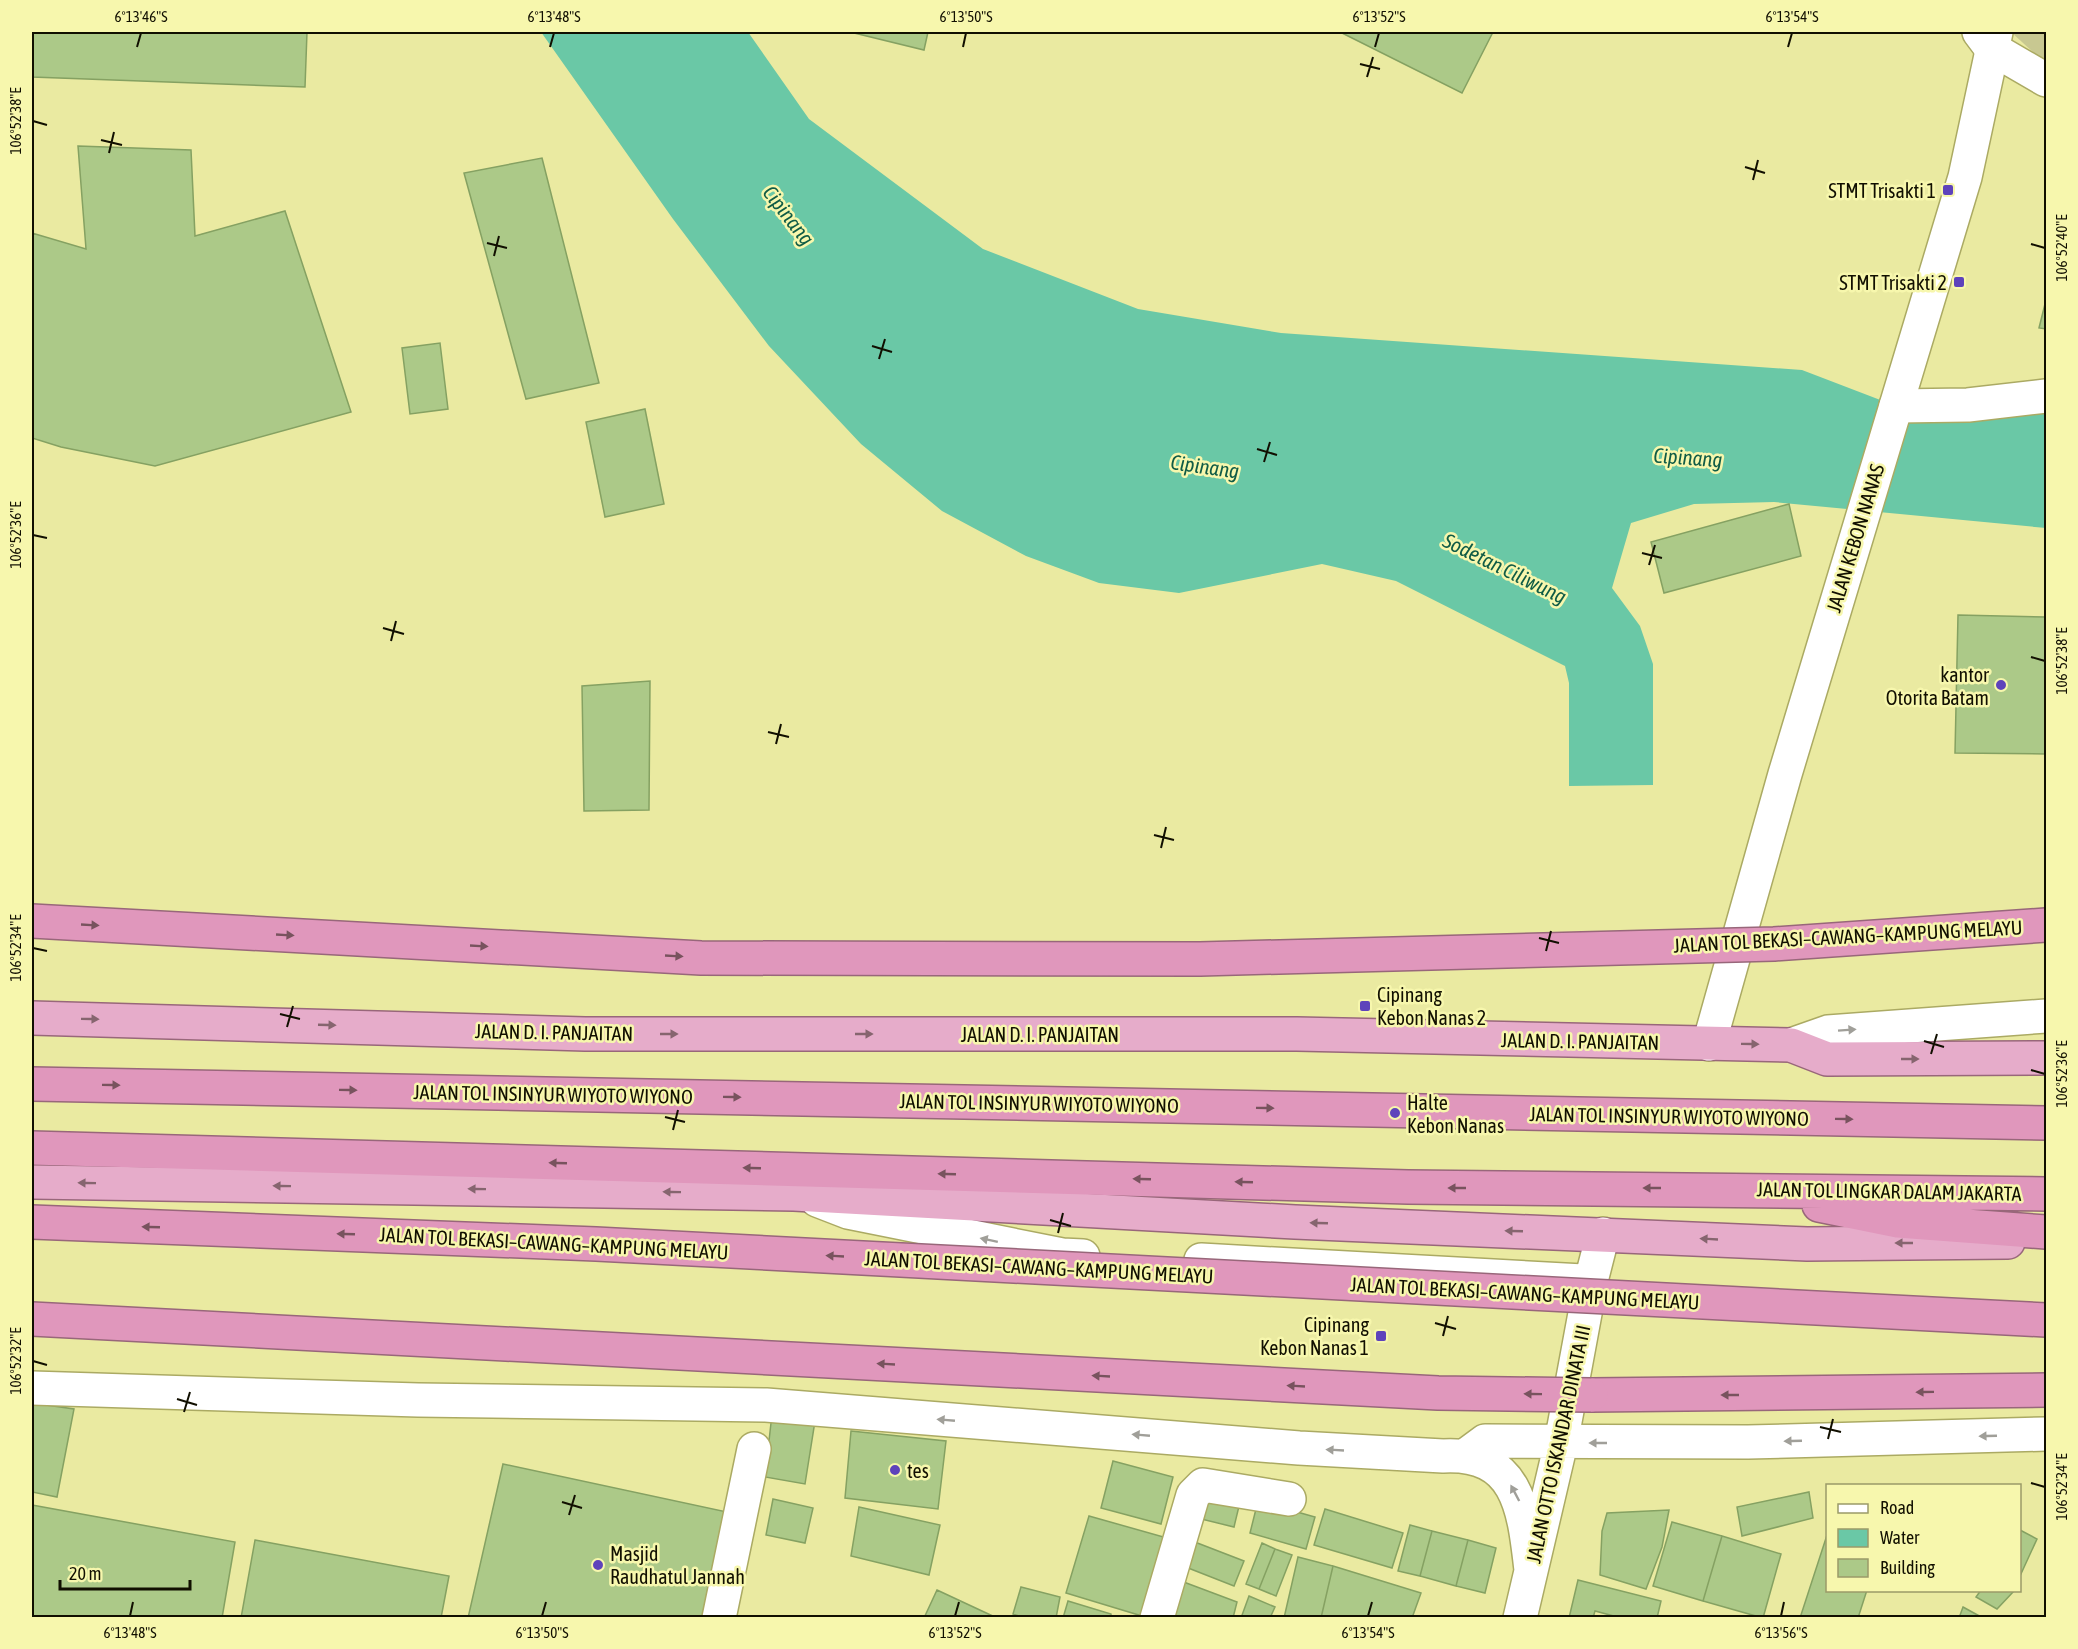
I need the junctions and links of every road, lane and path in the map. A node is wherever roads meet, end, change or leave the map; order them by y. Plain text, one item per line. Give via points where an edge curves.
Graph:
1 (1989, 37) edge
2 (2046, 80) edge
3 (2046, 396) edge
4 (1893, 414) junction
5 (32, 921) edge
6 (2046, 925) edge
7 (2046, 1016) edge
8 (32, 1018) edge
9 (1709, 1044) junction
10 (1791, 1045) junction
11 (2046, 1058) edge
12 (32, 1084) edge
13 (2046, 1123) edge
14 (32, 1148) edge
15 (32, 1182) edge
16 (1731, 1189) junction
17 (804, 1194) junction
18 (2046, 1194) edge
19 (32, 1222) edge
20 (2046, 1232) edge
21 (1603, 1234) junction
22 (2046, 1242) edge
23 (1591, 1281) junction
24 (2046, 1304) edge
25 (32, 1319) edge
26 (2046, 1320) edge
27 (32, 1388) edge
28 (2046, 1390) edge
29 (2046, 1434) edge
30 (1561, 1443) junction
31 (754, 1449) dead end
32 (1466, 1455) junction
33 (1289, 1499) dead end
34 (1531, 1570) junction
35 (719, 1617) edge
36 (1157, 1617) edge
37 (1520, 1617) edge

1 - 2 street
1 - 4 street, JALAN KEBON NANAS via 1965,177
3 - 4 street
4 - 9 street, JALAN KEBON NANAS
5 -> 6 highway, JALAN TOL BEKASI–CAWANG–KAMPUNG MELAYU, bridge via 701,958 1164,959 1774,944
10 -> 7 street via 1828,1032
8 -> 9 highway, JALAN D. I. PANJAITAN via 585,1034 1298,1034
9 -> 10 highway, JALAN D. I. PANJAITAN
10 -> 11 highway, JALAN D. I. PANJAITAN via 1827,1059
12 -> 13 highway, JALAN TOL INSINYUR WIYOTO WIYONO
16 -> 14 highway via 1408,1187
17 -> 15 highway
16 - 18 highway, JALAN TOL LINGKAR DALAM JAKARTA
16 - 20 highway via 1898,1221
21 -> 17 highway via 1295,1222
23 -> 17 street via 1300,1263 1062,1255 848,1212
26 -> 19 highway, JALAN TOL BEKASI–CAWANG–KAMPUNG MELAYU, bridge via 596,1244
22 -> 21 highway via 1807,1244
21 - 23 street, JALAN OTTO ISKANDAR DINATA III
23 - 24 street via 1831,1299
23 - 30 street, JALAN OTTO ISKANDAR DINATA III
28 -> 25 highway, bridge via 1800,1395 1438,1393
32 -> 27 street via 1299,1448 766,1405 146,1394
29 -> 30 street
30 - 32 street via 1485,1441
30 - 34 street, JALAN OTTO ISKANDAR DINATA III
31 - 35 street
34 -> 32 street via 1519,1500 1508,1481 1492,1466
33 - 36 street via 1203,1485 1192,1495
34 - 37 street, JALAN OTTO ISKANDAR DINATA III

